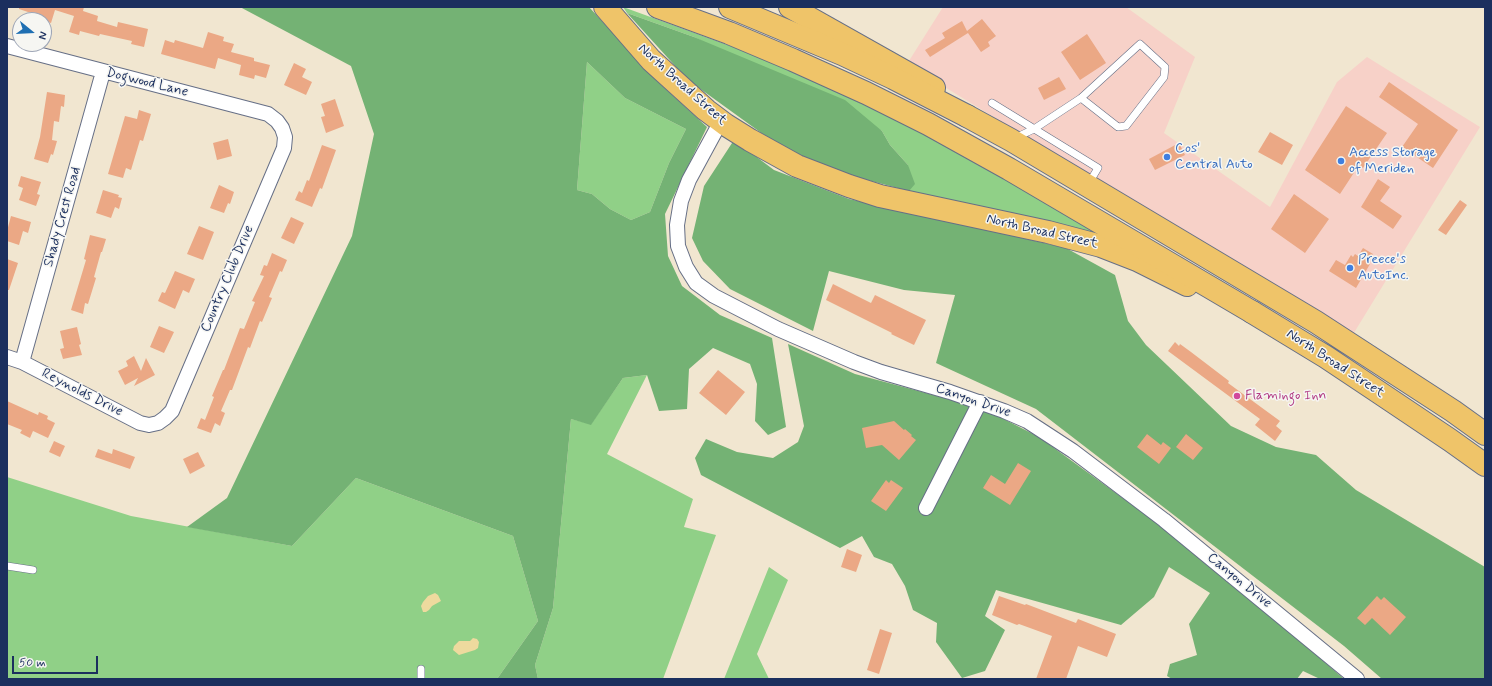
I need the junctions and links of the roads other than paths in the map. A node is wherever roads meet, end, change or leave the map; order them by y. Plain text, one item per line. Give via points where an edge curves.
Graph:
1 (606, 7) edge
2 (658, 7) edge
3 (730, 7) edge
4 (790, 7) edge
5 (7, 46) edge
6 (103, 72) junction
7 (1081, 98) junction
8 (992, 103) dead end
9 (967, 116) junction
10 (721, 121) junction
11 (282, 128) joint
12 (1034, 129) junction
13 (1011, 140) junction
14 (1087, 186) junction
15 (1252, 312) junction
16 (7, 357) edge
17 (22, 362) junction
18 (980, 402) junction
19 (158, 423) joint
20 (1485, 434) edge
21 (1485, 465) edge
22 (926, 508) dead end
23 (7, 566) edge
24 (34, 570) dead end
25 (421, 669) dead end
26 (421, 679) edge
27 (1357, 679) edge

1 - 10 main road, North Broad Street via 662,70
2 - 15 main road via 787,57 921,120
3 - 9 main road via 848,57
4 - 9 main road, North Broad Street via 939,91
5 - 6 street, Dogwood Lane
6 - 11 street, Dogwood Lane via 268,114 277,120
6 - 17 street, Shady Crest Road
7 - 7 lane via 1118,127 1126,126 1164,77 1165,67 1140,44
7 - 12 lane
8 - 12 lane
9 - 13 main road, North Broad Street
10 - 15 main road, North Broad Street via 783,159 849,186 897,200 1101,246 1137,260 1214,299
10 - 18 street, Canyon Drive via 689,180 681,201 677,225 678,246 696,283 714,296 778,330 854,362
11 - 19 street, Country Club Drive via 285,137 284,148 172,411
12 - 13 lane
12 - 14 lane via 1098,168
13 - 14 main road, North Broad Street
14 - 20 main road, North Broad Street via 1345,340
15 - 21 main road, North Broad Street via 1368,385
16 - 17 street, Reynolds Drive
17 - 19 street, Reynolds Drive via 140,423
18 - 22 street
18 - 27 street, Canyon Drive via 1027,421 1073,451 1164,520
23 - 24 lane
25 - 26 lane

